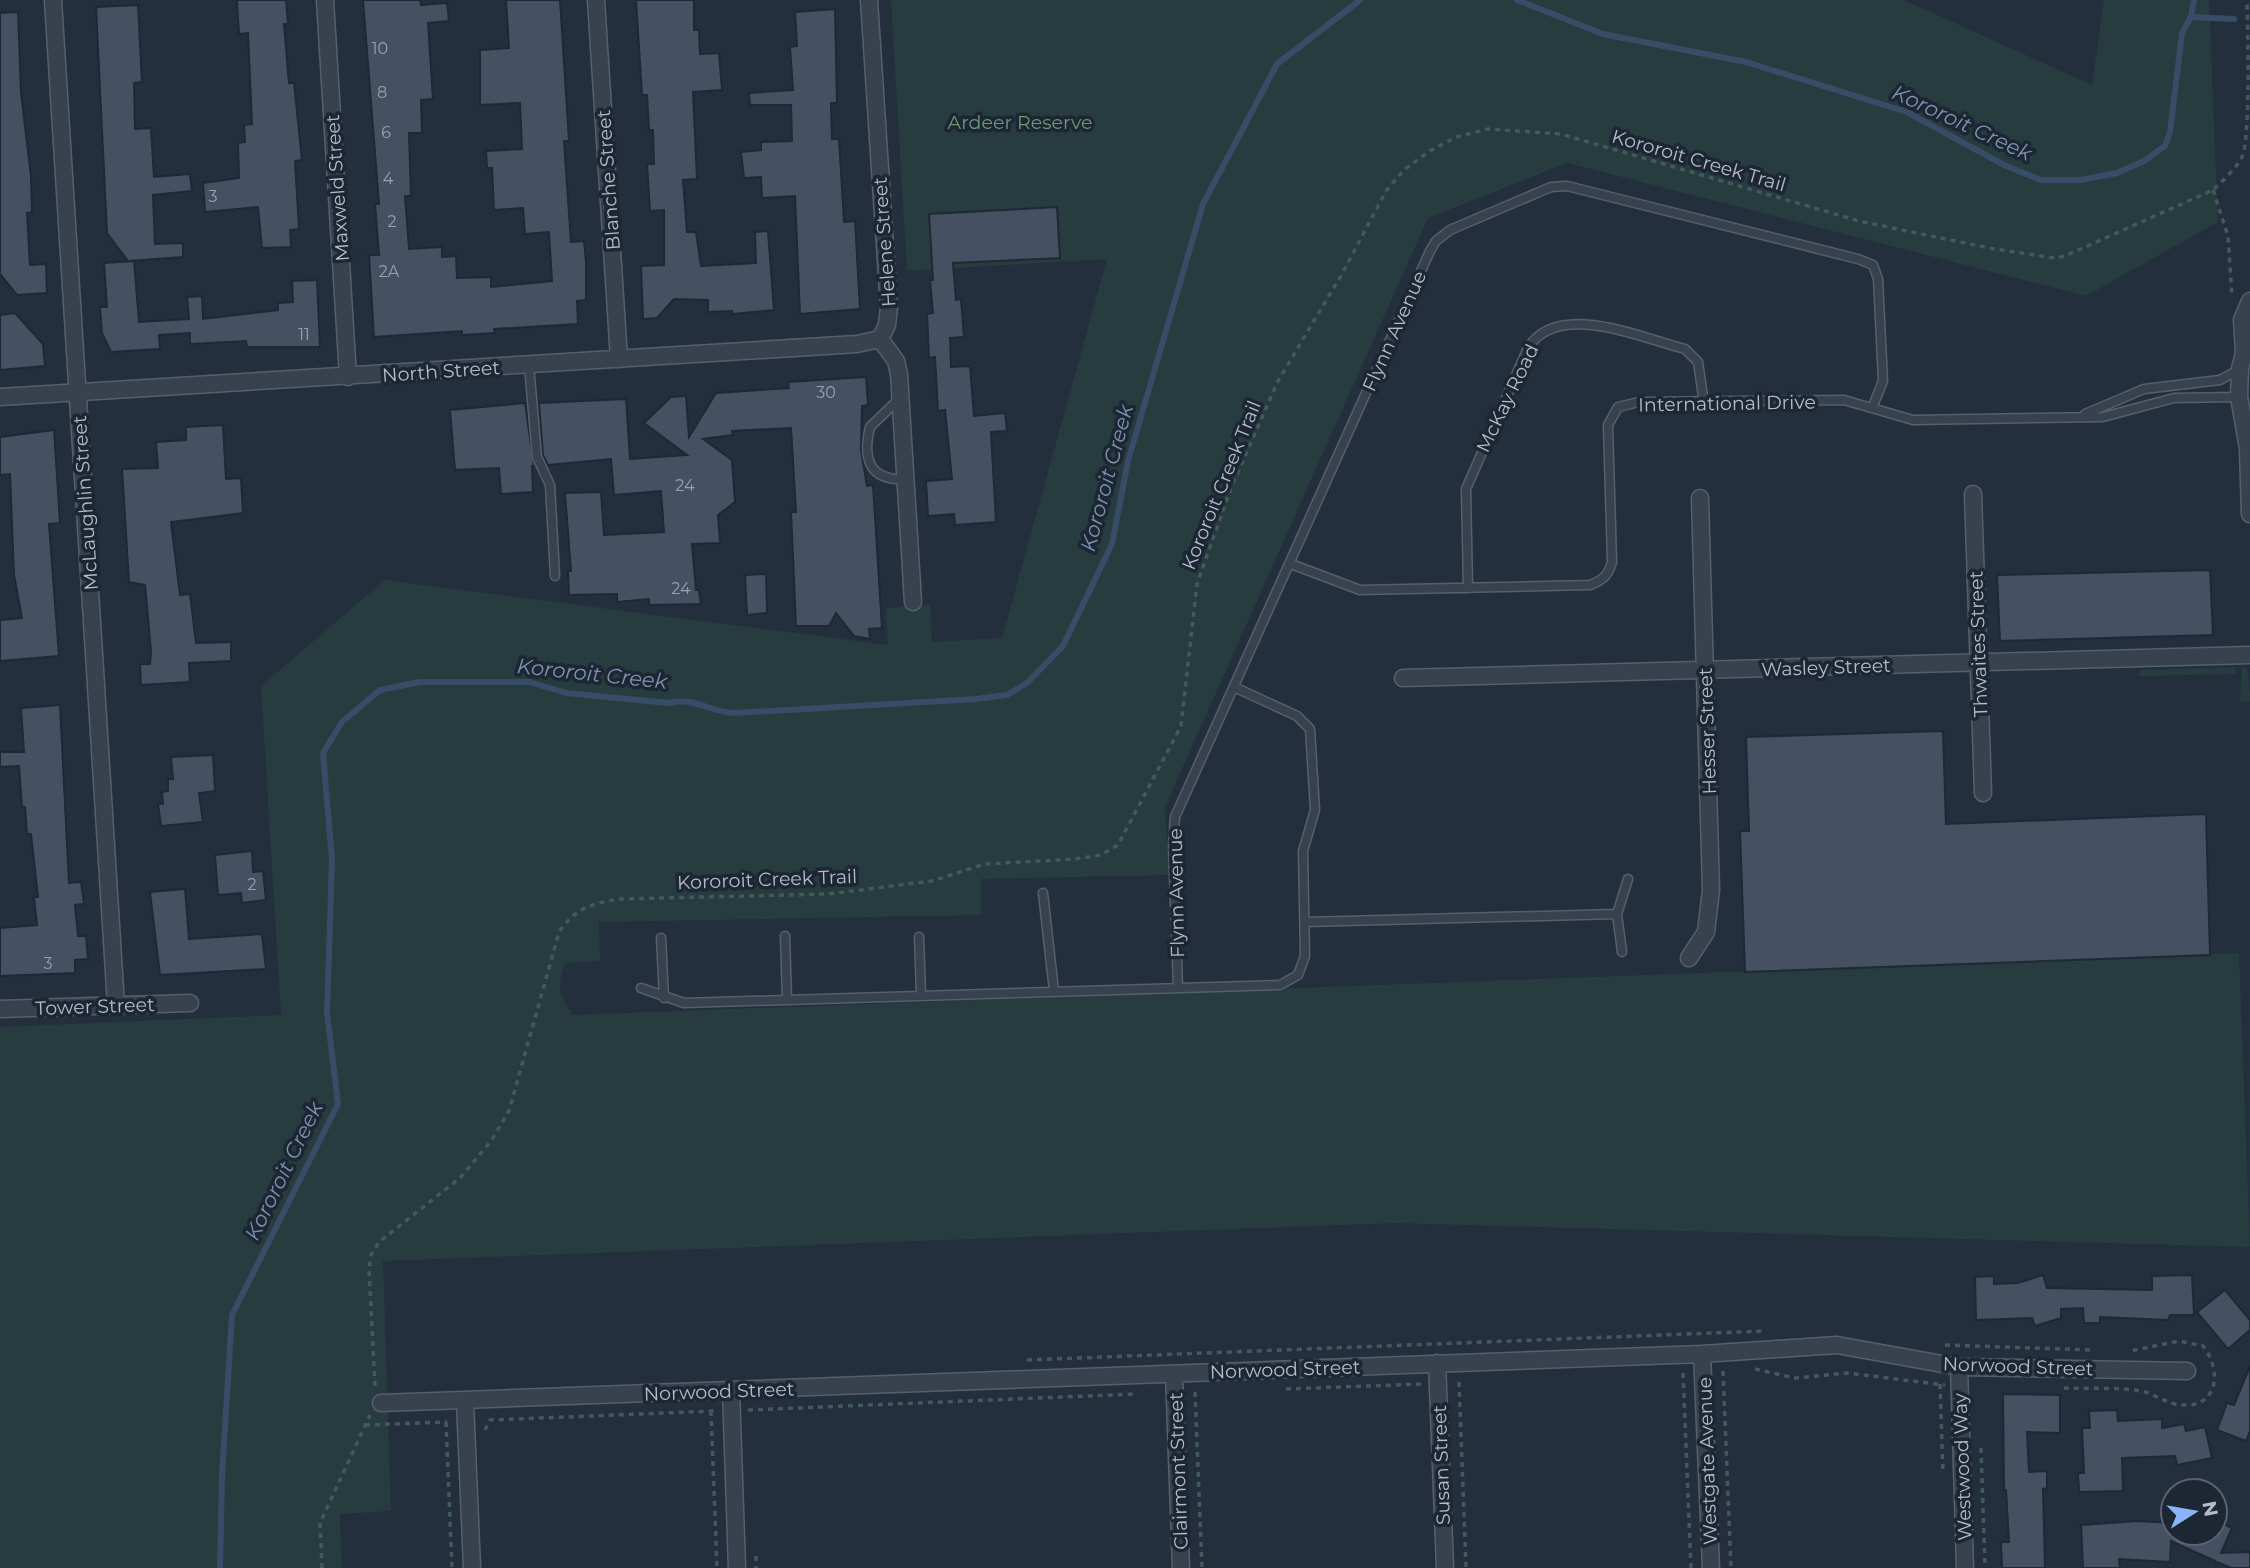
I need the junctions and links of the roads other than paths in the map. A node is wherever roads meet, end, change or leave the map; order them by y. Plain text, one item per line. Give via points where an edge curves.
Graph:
1 (53, 0) edge
2 (325, 0) edge
3 (596, 0) edge
4 (869, 0) edge
5 (2250, 300) edge
6 (880, 339) junction
7 (619, 359) junction
8 (529, 365) junction
9 (2240, 369) junction
10 (348, 377) junction
11 (78, 392) junction
12 (0, 397) edge
13 (901, 397) junction
14 (2239, 397) junction
15 (1704, 403) junction
16 (1873, 406) junction
17 (2076, 416) junction
18 (906, 479) junction
19 (1973, 494) dead end
20 (1700, 499) dead end
21 (2250, 514) edge
22 (1290, 564) junction
23 (555, 576) dead end
24 (1468, 588) junction
25 (913, 603) dead end
26 (2250, 655) edge
27 (1979, 663) junction
28 (1705, 671) junction
29 (1402, 678) dead end
30 (1234, 687) junction
31 (1983, 793) dead end
32 (1628, 879) dead end
33 (1042, 893) dead end
34 (1617, 914) junction
35 (1305, 922) junction
36 (785, 936) dead end
37 (919, 937) dead end
38 (661, 938) dead end
39 (1622, 952) dead end
40 (1689, 958) dead end
41 (641, 988) dead end
42 (1178, 988) junction
43 (1054, 991) junction
44 (921, 995) junction
45 (664, 998) junction
46 (787, 1000) junction
47 (190, 1003) dead end
48 (116, 1005) junction
49 (0, 1009) edge
50 (1702, 1354) junction
51 (1437, 1363) junction
52 (1959, 1367) junction
53 (2187, 1371) dead end
54 (1174, 1374) junction
55 (731, 1390) junction
56 (376, 1401) road end
57 (466, 1401) junction
58 (472, 1568) edge
59 (737, 1568) edge
60 (1181, 1568) edge
61 (1445, 1568) edge
62 (1711, 1568) edge
63 (1965, 1568) edge

1 - 11 street, McLaughlin Street
2 - 10 street, Maxweld Street
3 - 7 street, Blanche Street
4 - 6 street, Helene Street via 889,307
5 - 9 street via 2242,320
6 - 7 street, North Street
6 - 13 street via 896,361
7 - 8 street, North Street
8 - 10 street, North Street
8 - 23 lane via 537,457 550,485
9 - 14 street
9 - 17 lane, International Drive via 2220,380 2144,389
10 - 11 street, North Street
11 - 12 street, North Street
11 - 48 street, McLaughlin Street
13 - 18 street
13 - 18 lane via 870,427 868,445 871,468 877,475
14 - 17 lane, International Drive via 2174,398 2121,415
14 - 21 street via 2248,448
15 - 16 lane, International Drive via 1844,400
15 - 24 lane, International Drive via 1639,402 1618,407 1608,425 1612,562 1600,581
15 - 24 lane, McKay Road via 1698,362 1685,349 1573,322 1539,335 1528,348 1466,489
16 - 17 lane, International Drive via 1913,421
16 - 22 lane, Flynn Avenue via 1883,381 1878,279 1873,265 1567,186 1551,187 1450,230 1436,241
18 - 25 street
19 - 27 street, Thwaites Street
20 - 28 street, Hesser Street
22 - 24 lane, International Drive via 1351,589
22 - 30 lane, Flynn Avenue
26 - 27 street, Wasley Street
27 - 28 street, Wasley Street
27 - 31 street, Thwaites Street
28 - 29 street, Wasley Street
28 - 40 street, Hesser Street via 1710,919 1702,943
30 - 35 lane via 1297,716 1310,729 1315,810 1303,851
30 - 42 lane, Flynn Avenue via 1175,817
32 - 34 lane
33 - 43 lane
34 - 35 lane
34 - 39 lane
35 - 42 lane via 1303,966 1291,981
36 - 46 lane
37 - 44 lane
38 - 45 lane
41 - 45 lane
42 - 43 lane
43 - 44 lane
44 - 46 lane
45 - 46 lane via 684,1003
47 - 48 street, Tower Street
48 - 49 street, Tower Street
50 - 51 street, Norwood Street
50 - 52 street, Norwood Street via 1837,1345
50 - 62 street, Westgate Avenue
51 - 54 street, Norwood Street
51 - 61 street, Susan Street
52 - 53 street, Norwood Street
52 - 63 street, Westwood Way
54 - 55 street, Norwood Street
54 - 60 street, Clairmont Street
55 - 57 street, Norwood Street
55 - 59 street
56 - 57 street, Norwood Street
57 - 58 street

